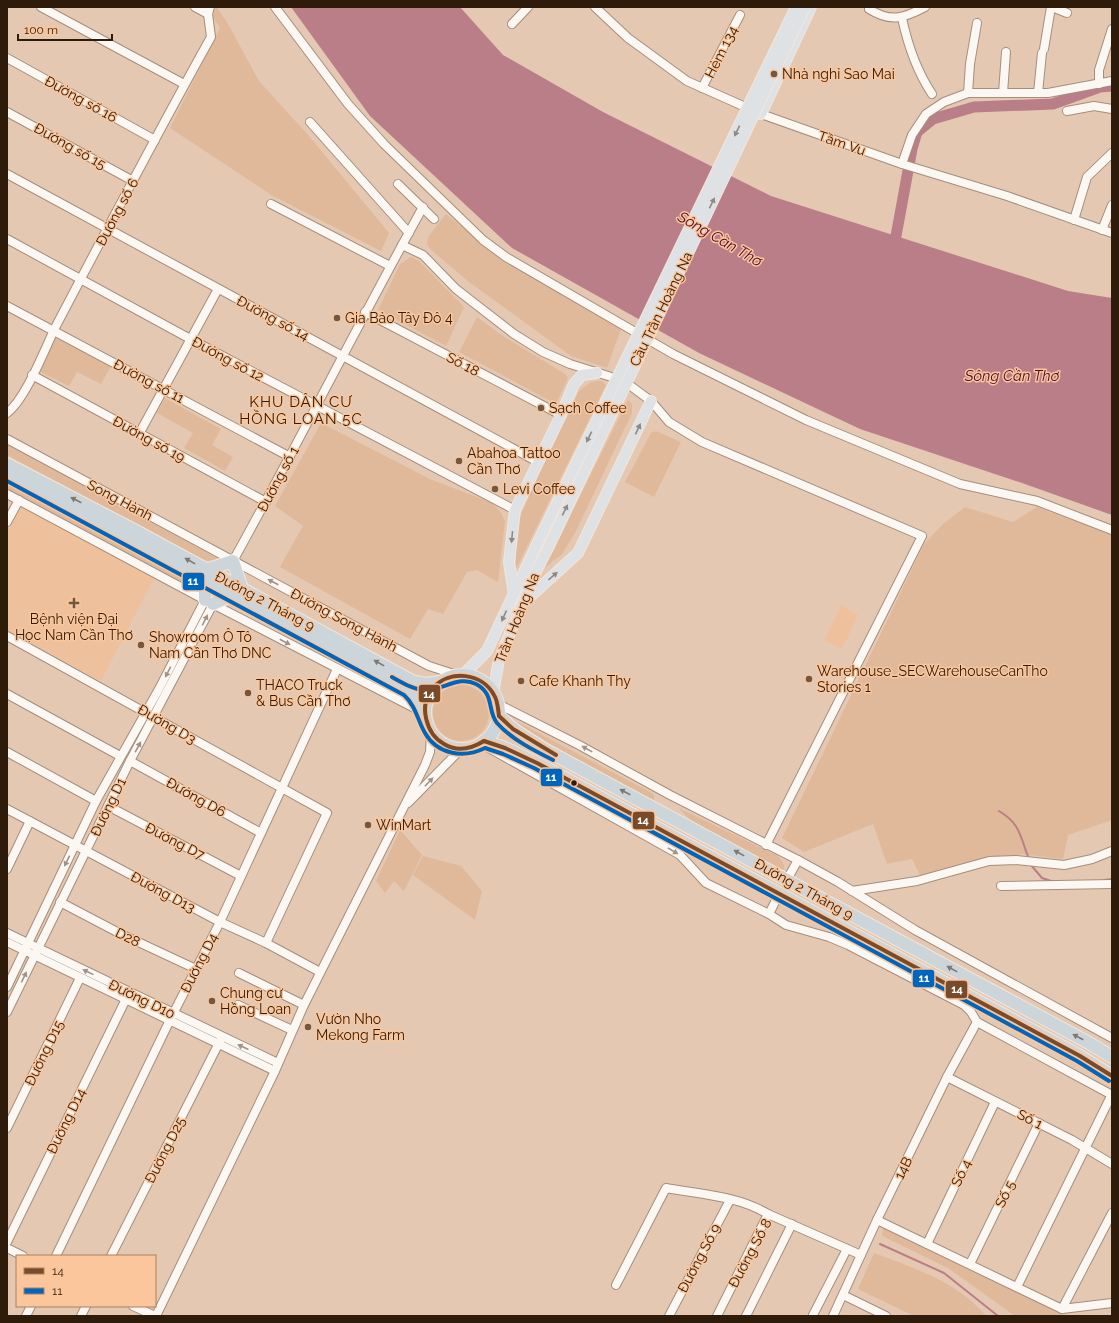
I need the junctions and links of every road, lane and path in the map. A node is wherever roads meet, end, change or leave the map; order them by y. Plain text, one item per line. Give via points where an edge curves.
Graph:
1 (42, 7) edge
2 (195, 7) edge
3 (275, 7) edge
4 (528, 7) edge
5 (595, 7) edge
6 (792, 7) edge
7 (796, 7) edge
8 (805, 7) edge
9 (811, 7) edge
10 (925, 7) edge
11 (1052, 7) edge
12 (868, 8) edge
13 (916, 10) edge
14 (209, 11) edge
15 (1067, 13) dead end
16 (740, 15) dead end
17 (902, 18) junction
18 (977, 23) dead end
19 (512, 24) dead end
20 (1112, 29) edge
21 (1006, 52) dead end
22 (7, 58) edge
23 (1112, 81) edge
24 (184, 84) junction
25 (1099, 84) junction
26 (702, 88) junction
27 (968, 93) junction
28 (1003, 93) junction
29 (1038, 93) junction
30 (932, 94) dead end
31 (745, 107) junction
32 (1112, 109) edge
33 (1067, 111) dead end
34 (7, 112) edge
35 (761, 114) junction
36 (310, 122) dead end
37 (155, 140) junction
38 (1112, 153) edge
39 (902, 164) junction
40 (7, 174) edge
41 (134, 181) junction
42 (398, 184) dead end
43 (271, 204) dead end
44 (1112, 205) edge
45 (423, 207) junction
46 (434, 218) dead end
47 (1074, 220) junction
48 (109, 229) junction
49 (1102, 230) junction
50 (408, 233) junction
51 (1112, 233) edge
52 (7, 239) edge
53 (402, 245) junction
54 (390, 266) junction
55 (81, 280) junction
56 (218, 289) junction
57 (8, 308) edge
58 (365, 312) junction
59 (54, 330) junction
60 (190, 339) junction
61 (343, 355) junction
62 (596, 373) junction
63 (32, 375) junction
64 (164, 388) junction
65 (651, 401) junction
66 (317, 406) junction
67 (7, 413) edge
68 (561, 415) junction
69 (139, 434) junction
70 (7, 439) edge
71 (290, 457) junction
72 (538, 462) junction
73 (7, 464) edge
74 (7, 474) edge
75 (7, 494) edge
76 (19, 500) junction
77 (266, 502) junction
78 (515, 510) junction
79 (7, 522) edge
80 (1112, 530) edge
81 (538, 542) joint
82 (548, 546) joint
83 (234, 561) junction
84 (205, 575) junction
85 (238, 592) junction
86 (514, 594) junction
87 (209, 602) junction
88 (524, 602) junction
89 (7, 636) edge
90 (337, 669) junction
91 (460, 675) junction
92 (440, 682) junction
93 (7, 694) edge
94 (497, 704) junction
95 (146, 711) junction
96 (425, 713) junction
97 (155, 717) junction
98 (431, 731) junction
99 (482, 743) junction
100 (462, 749) junction
101 (7, 752) edge
102 (120, 756) junction
103 (130, 761) junction
104 (282, 788) junction
105 (96, 801) junction
106 (108, 806) junction
107 (7, 808) edge
108 (402, 810) junction
109 (30, 821) junction
110 (261, 833) junction
111 (75, 845) junction
112 (766, 845) junction
113 (86, 851) junction
114 (1112, 852) edge
115 (798, 860) junction
116 (7, 869) edge
117 (241, 876) junction
118 (789, 876) dead end
119 (1112, 884) edge
120 (1001, 886) dead end
121 (852, 891) junction
122 (778, 896) dead end
123 (60, 902) junction
124 (769, 914) junction
125 (220, 922) junction
126 (7, 933) edge
127 (7, 942) edge
128 (266, 943) junction
129 (26, 947) junction
130 (36, 952) junction
131 (196, 969) junction
132 (320, 972) junction
133 (239, 974) dead end
134 (80, 978) junction
135 (7, 987) edge
136 (126, 999) junction
137 (238, 1005) dead end
138 (304, 1005) junction
139 (7, 1012) edge
140 (171, 1017) junction
141 (977, 1022) junction
142 (292, 1030) junction
143 (1112, 1038) edge
144 (221, 1041) junction
145 (1112, 1057) edge
146 (276, 1067) junction
147 (1112, 1076) edge
148 (947, 1077) junction
149 (1112, 1095) edge
150 (995, 1102) junction
151 (1039, 1124) junction
152 (7, 1128) edge
153 (1085, 1147) junction
154 (1112, 1164) edge
155 (730, 1200) junction
156 (1112, 1213) edge
157 (768, 1214) junction
158 (877, 1220) junction
159 (792, 1224) junction
160 (7, 1242) edge
161 (927, 1244) junction
162 (7, 1248) edge
163 (847, 1249) junction
164 (21, 1255) edge
165 (56, 1255) edge
166 (112, 1255) edge
167 (861, 1255) junction
168 (970, 1264) junction
169 (616, 1285) dead end
170 (1018, 1287) junction
171 (843, 1295) junction
172 (1112, 1303) edge
173 (30, 1307) edge
174 (86, 1307) edge
175 (135, 1307) edge
176 (1062, 1309) junction
177 (813, 1315) dead end
178 (26, 1316) edge
179 (81, 1316) edge
180 (155, 1316) edge
181 (669, 1316) edge
182 (717, 1316) edge
183 (746, 1316) edge
184 (833, 1316) edge
185 (886, 1316) edge

1 - 24 street
2 - 14 street
3 - 80 street via 348,104 384,144 483,240 506,257 673,354 806,420 960,484 1038,501
4 - 19 street
5 - 26 street, Tầm Vu via 628,38 688,81
6 - 31 main road
7 -> 81 main road, Cầu Trần Hoàng Na, bridge
82 -> 8 main road, Cầu Trần Hoàng Na, bridge
9 - 35 main road
10 - 13 street
11 - 15 street
11 - 29 street
12 - 17 street via 879,15
13 - 17 street
14 - 24 street, Đường số 6 via 210,36
16 - 26 street, Hẻm 134
17 - 30 street via 913,60 920,77
18 - 27 street
20 - 25 street via 1099,70
21 - 28 street
22 - 37 street, Đường số 16
23 - 25 street
24 - 37 street, Đường số 6
25 - 29 street
26 - 31 street, Tầm Vu
27 - 28 street
27 - 39 street via 944,102 926,114 912,134
28 - 29 street
31 - 35 street, Tầm Vu
32 - 33 street via 1094,106
34 - 41 street, Đường số 15
35 - 39 street, Tầm Vu
36 - 50 street
37 - 41 street, Đường số 6
38 - 47 street via 1087,177
39 - 47 street, Tầm Vu
40 - 48 street, Đường số 14
41 - 48 street, Đường số 6
42 - 45 street
43 - 54 street
44 - 49 street
45 - 46 street
45 - 50 street, Đường số 1
47 - 49 street, Tầm Vu
48 - 55 street, Đường số 6
48 - 56 street, Đường số 14
49 - 51 street, Tầm Vu
50 - 53 street, Đường số 1
52 - 55 street, Đường số 12
53 - 54 street, Đường số 1
53 - 62 street via 423,255 456,289 514,334 542,352
54 - 58 street, Đường số 1
55 - 59 street, Đường số 6
55 - 60 street, Đường số 12
56 - 60 street
56 - 61 street, Đường số 14
57 - 59 street, Đường số 11
58 - 61 street, Đường số 1
58 - 68 street, Số 18
59 - 63 street, Đường số 6
59 - 64 street, Đường số 11
60 - 64 street
60 - 66 street, Đường số 12
61 - 66 street, Đường số 1
61 - 72 street, Đường số 14
62 - 65 street via 624,381
62 - 68 main road via 582,375 574,384
63 - 67 street, Đường số 6 via 17,402
63 - 69 street, Đường số 19
64 - 69 street
64 - 71 street, Đường số 11
88 -> 65 main road via 578,553
65 - 112 street via 669,422 702,442 922,536
66 - 71 street, Đường số 1
66 - 78 street, Đường số 12
68 - 72 main road
69 - 77 street, Đường số 19
70 - 83 street, Song Hành
71 - 77 street, Đường số 1
72 - 78 main road
84 -> 73 highway, Đường 2 Tháng 9 via 136,531
74 - 84 highway, Đường 2 Tháng 9
75 - 76 street
76 - 79 street
76 - 87 street
77 - 83 street, Đường số 1
78 -> 86 main road via 509,562
81 - 86 main road, Trần Hoàng Na
82 - 88 main road, Trần Hoàng Na
83 - 84 highway
83 - 85 highway
91 -> 83 street, Đường Song Hành via 429,666
84 - 85 highway, Đường 2 Tháng 9
84 - 87 highway
85 - 87 highway
92 -> 85 highway, Đường 2 Tháng 9 via 426,684 412,681
85 - 96 highway, Đường 2 Tháng 9 via 407,690 418,699
86 -> 91 main road, Trần Hoàng Na via 487,651
87 -> 90 street
87 -> 95 street, Đường D1
97 -> 87 street, Đường D1
88 - 94 main road, Trần Hoàng Na via 499,660
89 - 95 street, Đường D3
90 - 96 street
90 - 104 street, Đường D4
91 - 92 highway
91 - 94 highway via 481,680
92 - 96 highway via 429,696
93 - 102 street
94 - 99 highway via 496,728
112 -> 94 street
145 -> 94 highway, Đường 2 Tháng 9 via 544,749 514,729
95 - 97 street, Đường D3
95 - 102 street, Đường D1
96 - 98 highway
103 -> 97 street, Đường D1
97 - 104 street, Đường D3
98 - 100 highway via 444,744
98 - 108 street via 428,759
99 - 100 highway
99 -> 124 street via 680,855 706,882
99 - 147 highway, Đường 2 Tháng 9 via 505,748 537,763 1074,1053
108 -> 100 street via 448,760
101 - 105 street
102 - 105 street, Đường D1
103 - 106 street, Đường D1
103 - 110 street, Đường D6
104 - 110 street, Đường D4
104 - 128 street, Đường D3 via 327,813
105 - 111 street, Đường D1
106 - 113 street, Đường D1
106 - 117 street, Đường D7
107 - 109 street, Đường D13
108 - 132 street
109 - 111 street, Đường D13
109 - 116 street
110 - 117 street, Đường D4
111 - 113 street, Đường D13
111 -> 129 street, Đường D1
112 - 115 street
113 - 123 street, Đường D1
113 - 125 street, Đường D13
114 - 121 street via 1064,865 1016,860 989,861 917,881
115 - 118 street
115 - 121 street
117 - 125 street, Đường D4
119 - 120 street
121 - 143 street via 916,930
122 - 124 street
123 - 130 street, Đường D1
123 - 131 street, D28
124 - 141 street via 786,925 848,945 964,1006
125 - 128 street, Đường D13
125 - 131 street, Đường D4
126 - 129 street, Đường D10
127 - 129 street, Đường D10
128 - 132 street, Đường D13
129 - 130 street, Đường D10
129 - 135 street, Đường D1
130 - 134 street, Đường D10
139 -> 130 street, Đường D1
140 -> 130 street, Đường D10
131 - 140 street, Đường D4
132 - 138 street
133 - 138 street
134 - 136 street, Đường D10
134 - 152 street, Đường D15
136 - 140 street, Đường D10
136 - 160 street, Đường D14
137 - 142 street
138 - 142 street
140 - 144 street, Đường D10
140 - 165 street, Đường D4
141 - 148 street, 14B
141 - 149 street
142 - 146 street
144 - 146 street, Đường D10
144 - 166 street, Đường D25
146 - 180 street
148 - 150 street, Số 1
148 - 158 street, 14B
149 - 153 street
150 - 151 street, Số 1
150 - 161 street, Số 4
151 - 153 street, Số 1
151 - 168 street, Số 5
153 - 154 street, Số 1
153 - 170 street
155 - 157 street via 757,1207
155 - 169 street via 666,1188
155 - 181 street, Đường Số 9
156 - 176 street
157 - 159 street, Đường Số 8
157 - 182 street, Đường Số 8
158 - 161 street
158 - 167 street, 14B
159 - 163 street, Đường Số 8
159 - 183 street
161 - 168 street
162 - 164 street
163 - 167 street, Đường Số 8
163 - 177 street
167 - 171 street, 14B
168 - 170 street
170 - 176 street
171 - 184 street, 14B
171 - 185 street
172 - 176 street
173 - 178 street
174 - 179 street
175 - 180 street

